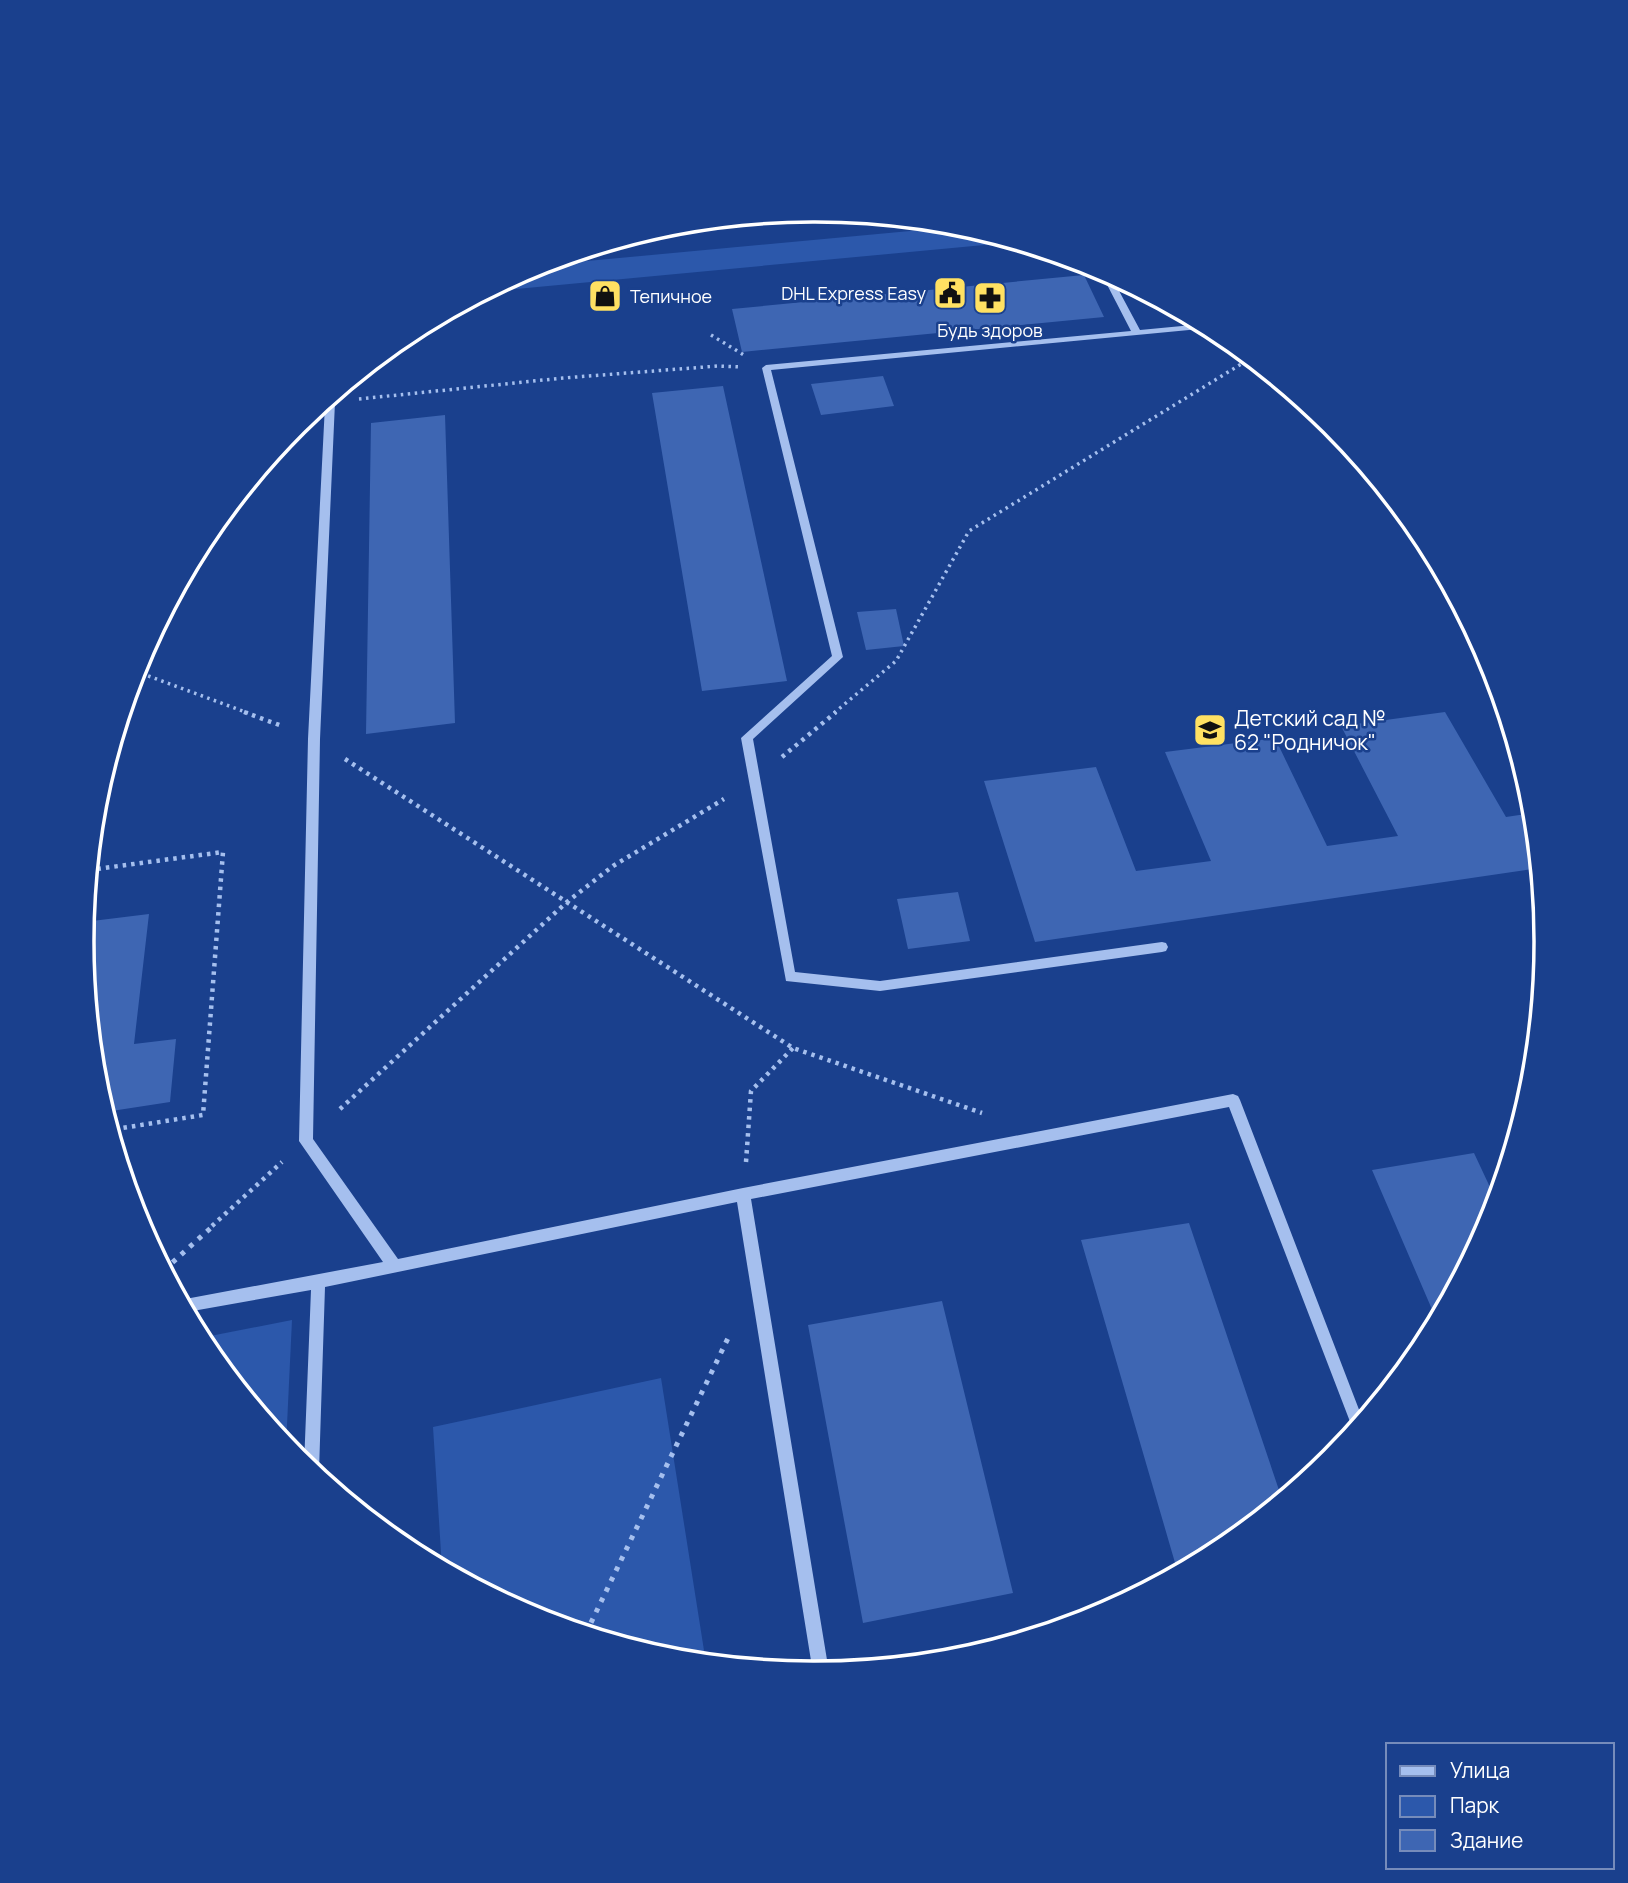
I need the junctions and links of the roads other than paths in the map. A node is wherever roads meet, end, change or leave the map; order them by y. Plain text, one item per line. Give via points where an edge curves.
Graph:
1 (1113, 288) edge
2 (1190, 328) edge
3 (1137, 333) junction
4 (326, 414) edge
5 (1162, 947) dead end
6 (743, 1194) junction
7 (395, 1266) junction
8 (318, 1282) junction
9 (193, 1304) edge
10 (1354, 1417) edge
11 (312, 1456) edge
12 (819, 1661) edge

1 - 3 lane
2 - 3 lane
3 - 5 lane via 766,368 838,657 747,738 790,977 880,986
4 - 7 lane via 306,1141
6 - 7 lane
6 - 10 lane via 1233,1100
6 - 12 lane
7 - 8 lane
8 - 9 lane
8 - 11 lane

